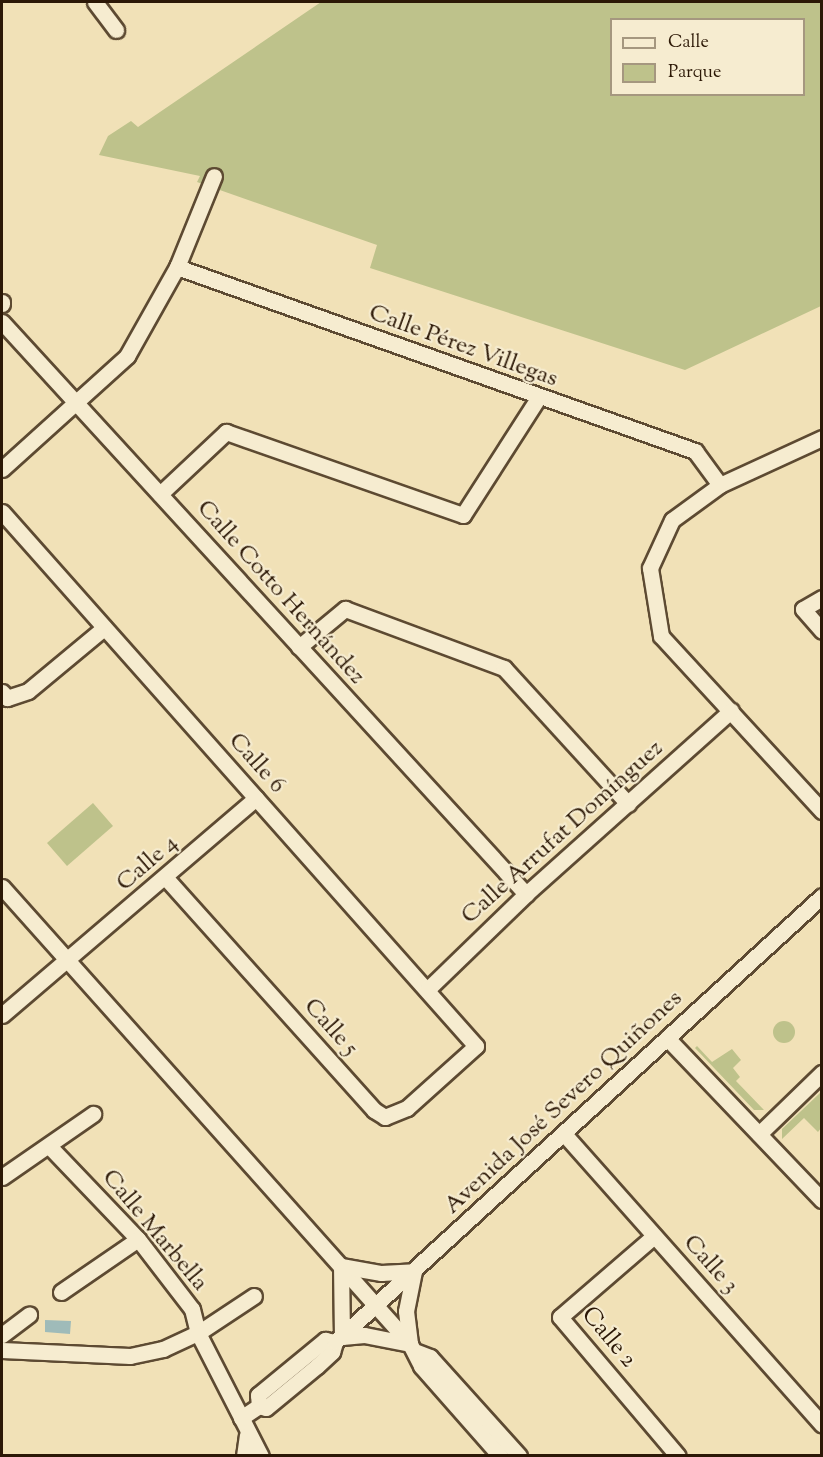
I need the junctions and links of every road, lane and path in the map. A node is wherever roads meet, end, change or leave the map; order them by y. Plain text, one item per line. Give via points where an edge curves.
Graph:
1 (95, 2) edge
2 (116, 30) dead end
3 (214, 176) dead end
4 (177, 267) junction
5 (2, 322) edge
6 (538, 398) junction
7 (77, 403) junction
8 (822, 438) edge
9 (2, 469) edge
10 (720, 485) junction
11 (160, 494) junction
12 (2, 512) edge
13 (822, 598) edge
14 (104, 628) junction
15 (822, 631) edge
16 (299, 647) junction
17 (2, 692) edge
18 (731, 711) junction
19 (256, 798) junction
20 (628, 804) junction
21 (822, 811) edge
22 (166, 878) junction
23 (2, 887) edge
24 (526, 894) junction
25 (822, 896) edge
26 (68, 962) junction
27 (427, 990) junction
28 (2, 1015) edge
29 (667, 1038) junction
30 (476, 1046) joint
31 (822, 1073) edge
32 (93, 1114) dead end
33 (759, 1134) junction
34 (565, 1135) junction
35 (50, 1146) junction
36 (2, 1177) edge
37 (822, 1200) edge
38 (654, 1236) junction
39 (138, 1239) junction
40 (341, 1266) junction
41 (414, 1271) junction
42 (61, 1292) dead end
43 (254, 1296) dead end
44 (377, 1306) junction
45 (29, 1315) dead end
46 (198, 1332) junction
47 (2, 1335) edge
48 (339, 1339) junction
49 (413, 1348) junction
50 (2, 1350) edge
51 (241, 1418) junction
52 (822, 1424) edge
53 (248, 1435) junction
54 (244, 1455) edge
55 (261, 1455) edge
56 (500, 1455) edge
57 (519, 1455) edge
58 (678, 1455) edge

1 - 2 street
3 - 4 street
4 - 6 street, Calle Pérez Villegas
4 - 7 street via 127,356
5 - 7 street, Calle Cotto Hernández
6 - 10 street, Calle Pérez Villegas via 695,451
6 - 11 street via 463,515 226,432
7 - 9 street
7 - 11 street, Calle Cotto Hernández
8 - 10 street
10 - 18 street via 672,520 650,568 662,636
11 - 16 street, Calle Cotto Hernández
12 - 14 street, Calle 6
13 - 15 street via 803,609
14 - 17 street via 28,691 7,698
14 - 19 street, Calle 6
16 - 20 street via 345,609 504,668
16 - 24 street, Calle Cotto Hernández
18 - 20 street, Calle Arrufat Domínguez
18 - 21 street
19 - 22 street, Calle 4
19 - 27 street, Calle 6
20 - 24 street, Calle Arrufat Domínguez
22 - 26 street, Calle 4
22 - 30 street, Calle 5 via 374,1110 385,1117 407,1108
23 - 26 street
24 - 27 street, Calle Arrufat Domínguez
25 - 29 street, Avenida José Severo Quiñones
26 - 28 street, Calle 4
26 - 40 street
27 - 30 street, Calle 6
29 - 33 street
29 - 34 street, Avenida José Severo Quiñones
31 - 33 street
32 - 35 street
33 - 37 street
34 - 38 street, Calle 3
34 - 41 street, Avenida José Severo Quiñones
35 - 36 street
35 - 39 street, Calle Marbella
38 - 52 street, Calle 3
38 - 58 street, Calle 2 via 560,1317
39 - 42 street
39 - 46 street, Calle Marbella via 192,1309
40 - 41 street via 381,1273
40 - 44 street
40 - 48 street
41 - 44 street, Avenida José Severo Quiñones
41 - 49 street via 406,1311
43 - 46 street
44 - 48 street, Avenida José Severo Quiñones
44 - 49 street
45 - 47 street
46 - 50 street via 162,1349 114,1357
46 - 51 street, Calle Marbella
48 - 49 street via 364,1335
48 - 51 street, Avenida José Severo Quiñones via 325,1340 312,1360 258,1395 259,1406
49 - 56 street via 421,1366
49 - 57 street via 430,1357
51 - 53 street
53 - 54 street
53 - 55 street

